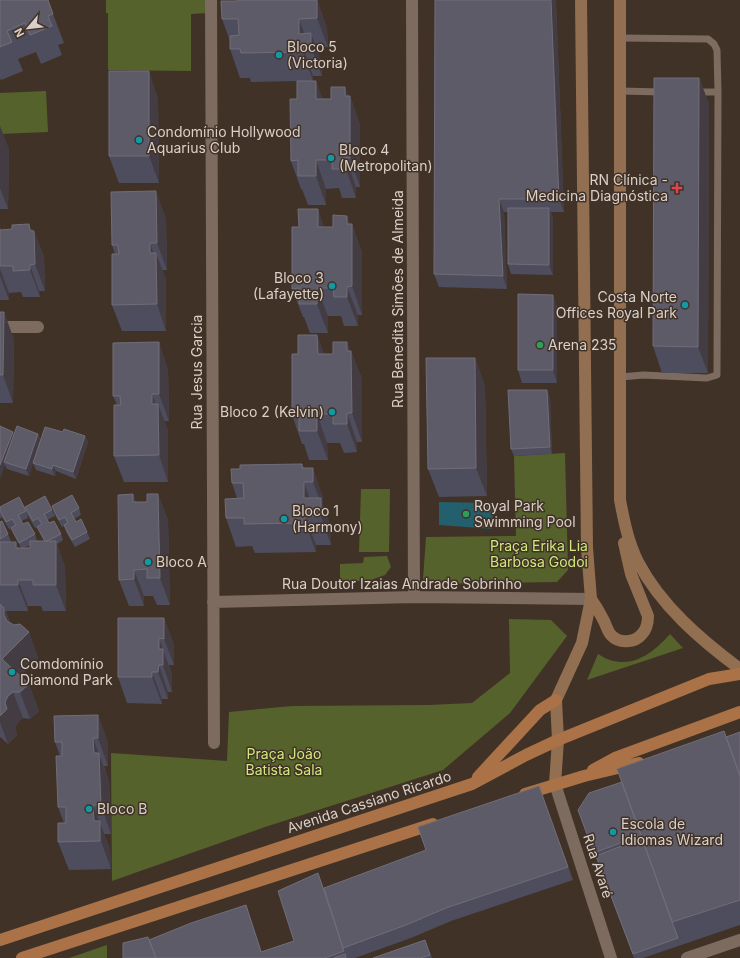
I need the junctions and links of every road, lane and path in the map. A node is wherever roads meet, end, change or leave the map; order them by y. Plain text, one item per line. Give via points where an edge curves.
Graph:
1 (211, 0) edge
2 (412, 0) edge
3 (581, 0) edge
4 (620, 0) edge
5 (620, 38) junction
6 (620, 91) junction
7 (669, 92) edge
8 (691, 92) edge
9 (718, 92) junction
10 (0, 327) edge
11 (38, 327) dead end
12 (621, 377) junction
13 (620, 500) junction
14 (414, 597) junction
15 (591, 599) junction
16 (213, 602) junction
17 (740, 669) edge
18 (740, 674) edge
19 (556, 700) junction
20 (740, 712) edge
21 (558, 740) junction
22 (214, 743) dead end
23 (651, 760) edge
24 (584, 776) junction
25 (472, 784) junction
26 (556, 784) junction
27 (513, 798) edge
28 (446, 820) edge
29 (0, 940) edge
30 (740, 940) edge
31 (22, 958) edge
32 (611, 958) edge
33 (687, 958) edge

1 - 16 street, Rua Jesus Garcia
2 - 14 street, Rua Benedita Simões de Almeida
3 - 15 main road via 587,548
4 - 5 main road
5 - 6 main road
5 - 9 lane via 708,39 717,50
6 - 7 lane
6 - 12 main road
8 - 9 lane
9 - 12 lane via 717,375 708,378 643,374
10 - 11 street
12 - 13 main road
13 - 15 main road via 623,537 631,574 648,616 648,624 638,638 631,641 617,639 611,635
13 - 17 main road via 626,531 637,561 653,588 708,645
14 - 15 street, Rua Doutor Izaias Andrade Sobrinho
14 - 16 street, Rua Doutor Izaias Andrade Sobrinho
15 - 19 main road via 582,643
16 - 22 street, Rua Jesus Garcia
18 - 21 main road, Avenida Cassiano Ricardo via 709,679
19 - 21 main road
19 - 25 main road via 540,710
20 - 24 main road via 615,758
21 - 25 main road, Avenida Cassiano Ricardo
21 - 26 main road
23 - 24 main road
24 - 26 main road
25 - 29 main road, Avenida Cassiano Ricardo
26 - 27 main road
26 - 32 street, Rua Avaré
28 - 31 main road
30 - 33 street

